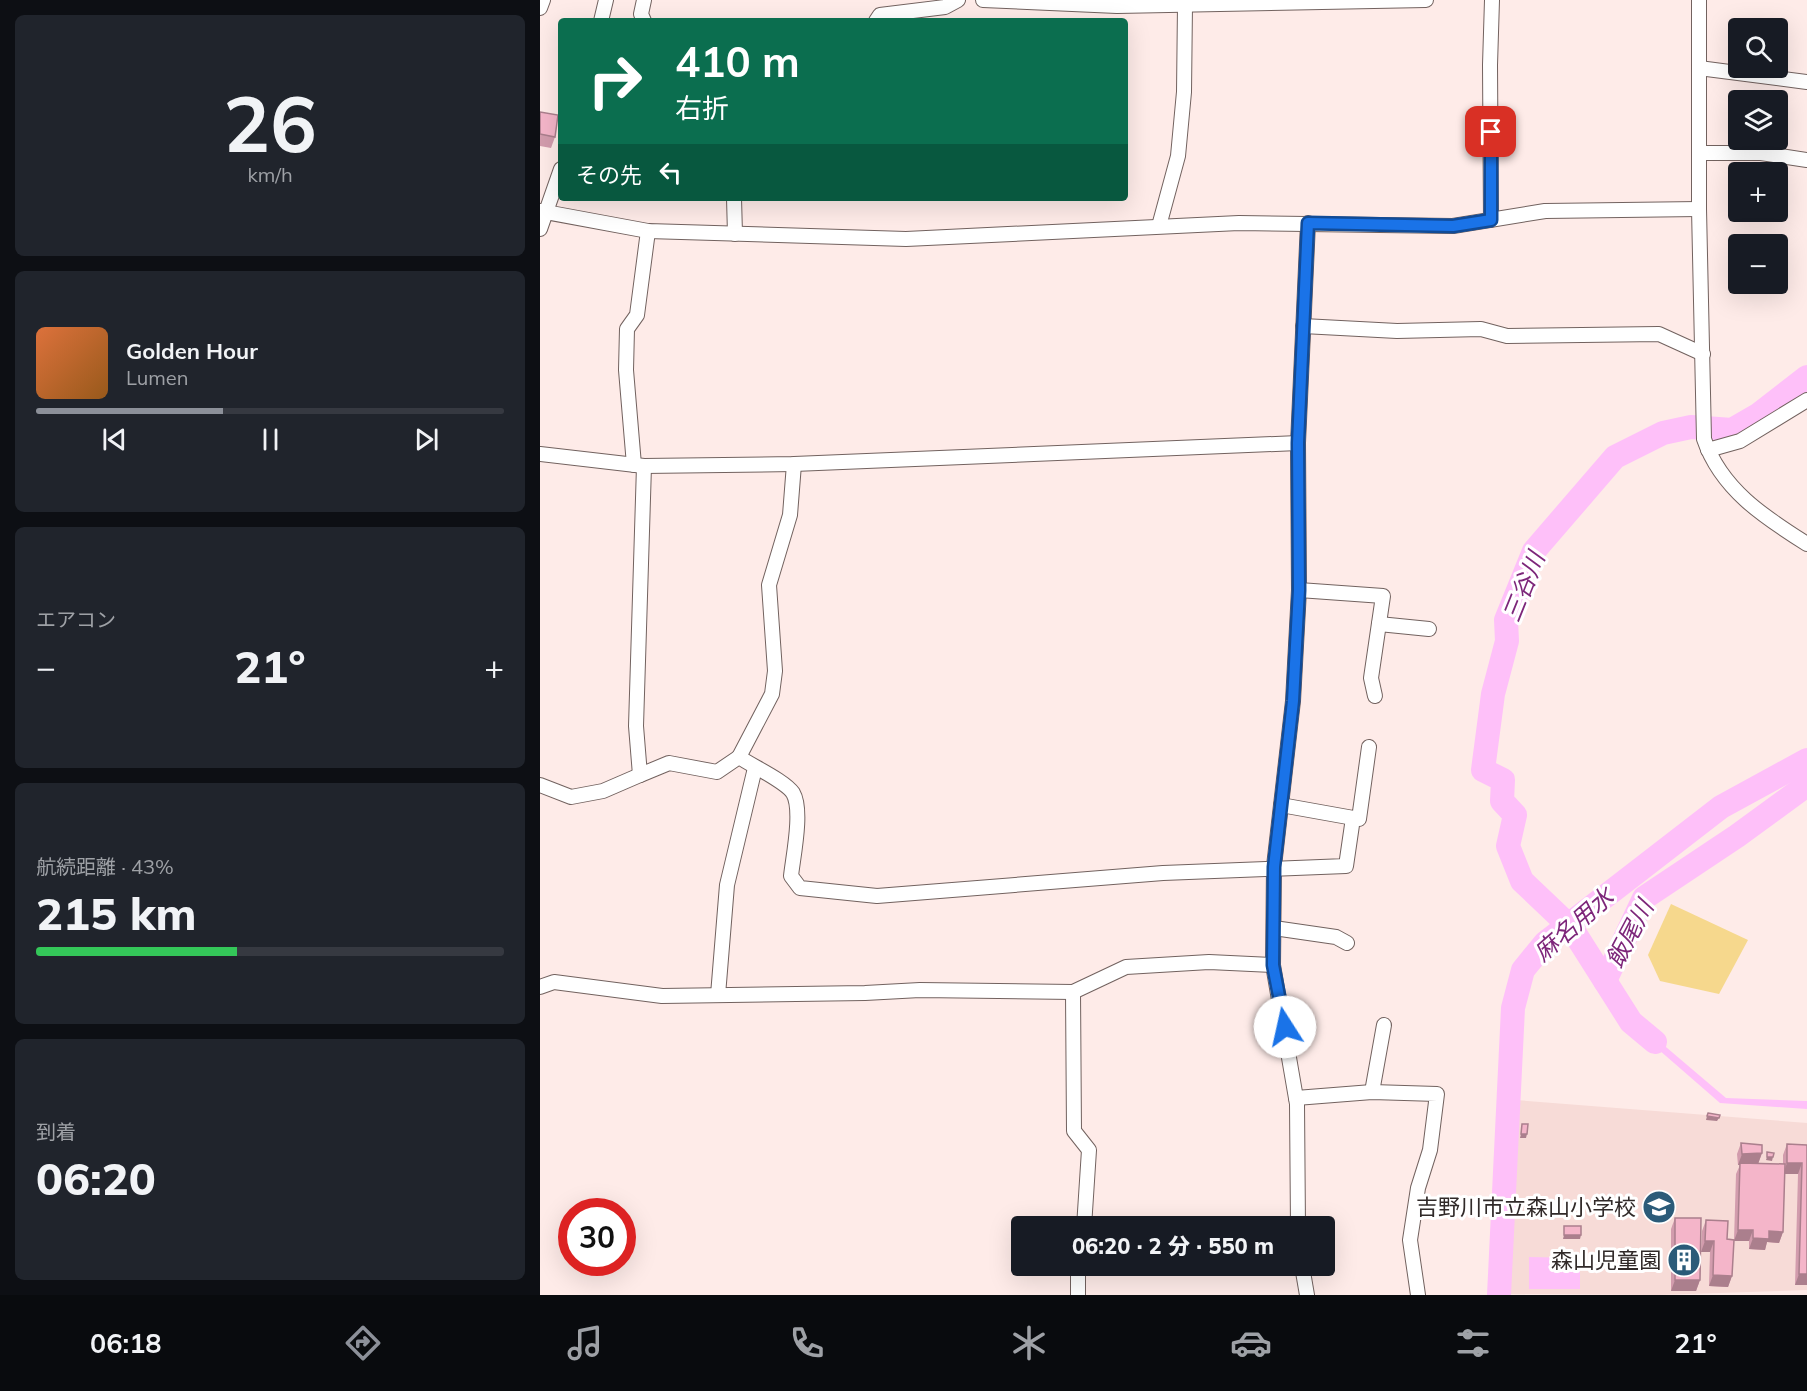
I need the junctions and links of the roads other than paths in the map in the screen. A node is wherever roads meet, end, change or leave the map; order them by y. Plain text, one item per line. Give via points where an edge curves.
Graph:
1 (543, 0) edge
2 (606, 0) edge
3 (644, 0) edge
4 (958, 0) edge
5 (983, 0) edge
6 (1426, 0) edge
7 (1492, 0) edge
8 (1699, 0) edge
9 (1185, 6) junction
10 (540, 8) edge
11 (602, 18) edge
12 (643, 18) edge
13 (878, 18) edge
14 (1699, 68) junction
15 (1807, 82) edge
16 (1699, 153) junction
17 (1807, 160) edge
18 (558, 176) edge
19 (734, 201) edge
20 (1699, 209) junction
21 (543, 212) edge
22 (1491, 220) junction
23 (1308, 223) junction
24 (1160, 226) junction
25 (540, 229) edge
26 (648, 231) junction
27 (735, 234) junction
28 (1303, 326) junction
29 (1702, 354) junction
30 (1807, 400) edge
31 (1298, 443) junction
32 (1706, 444) junction
33 (540, 454) edge
34 (794, 464) junction
35 (639, 466) junction
36 (1807, 544) edge
37 (1299, 590) junction
38 (1379, 624) junction
39 (1429, 629) dead end
40 (1375, 696) dead end
41 (1369, 747) dead end
42 (739, 758) junction
43 (755, 768) junction
44 (640, 775) junction
45 (540, 785) edge
46 (1281, 805) junction
47 (1353, 818) junction
48 (1274, 867) junction
49 (1274, 928) junction
50 (1347, 943) dead end
51 (1273, 965) junction
52 (540, 987) edge
53 (1073, 992) junction
54 (718, 995) junction
55 (1383, 1025) dead end
56 (1372, 1092) junction
57 (1296, 1098) junction
58 (1085, 1216) edge
59 (1298, 1216) edge
60 (1078, 1276) edge
61 (1304, 1276) edge
62 (1078, 1295) edge
63 (1307, 1295) edge
64 (1418, 1295) edge

1 - 10 street
2 - 11 street
3 - 12 street
4 - 13 street via 945,7
5 - 9 street
6 - 9 street
7 - 22 street
8 - 14 street
9 - 24 street via 1184,92 1178,156
14 - 15 street
14 - 16 street
16 - 17 street via 1761,153
16 - 20 street
18 - 21 street
19 - 27 street
20 - 22 street via 1545,211
20 - 29 street
21 - 25 street
21 - 26 street
22 - 23 street via 1453,226
23 - 24 street
23 - 28 street
24 - 27 street via 951,238
26 - 27 street
26 - 35 street via 637,315 627,329 626,370
28 - 29 street via 1481,329 1507,336 1659,333
28 - 31 street
29 - 32 street
30 - 32 street via 1740,441
31 - 34 street
31 - 37 street
32 - 36 street via 1718,469 1745,501
33 - 35 street
34 - 35 street
34 - 42 street via 790,515 769,585 775,671 772,694
35 - 44 street via 636,726
37 - 38 street via 1383,596
37 - 46 street via 1293,701
38 - 39 street
38 - 40 street via 1371,678
41 - 47 street via 1359,819
42 - 43 street
42 - 44 street via 717,771 669,763
43 - 48 street via 793,794 797,812 791,876 800,888 877,896
43 - 54 street via 726,885
44 - 45 street via 571,798
46 - 47 street
46 - 48 street
47 - 48 street via 1346,866
48 - 49 street
49 - 50 street via 1336,937
49 - 51 street
51 - 53 street via 1126,967
51 - 57 street
52 - 54 street via 554,982 662,996
53 - 54 street via 920,990
53 - 58 street via 1074,1131 1089,1150
55 - 56 street
56 - 57 street
56 - 64 street via 1437,1095 1430,1150 1418,1188 1410,1240
57 - 59 street
60 - 62 street
61 - 63 street

